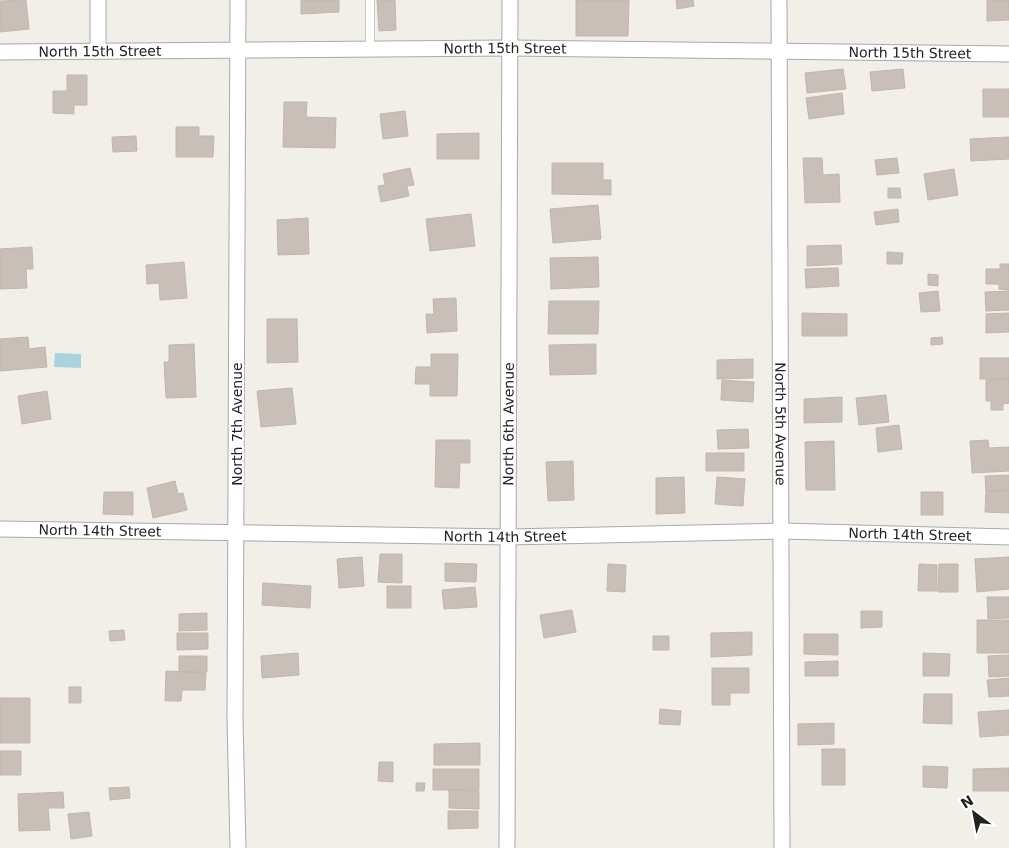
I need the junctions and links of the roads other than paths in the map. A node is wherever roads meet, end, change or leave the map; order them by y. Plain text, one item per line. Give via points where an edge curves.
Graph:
1 (98, 0) edge
2 (238, 0) edge
3 (370, 0) edge
4 (510, 0) edge
5 (779, 0) edge
6 (370, 48) junction
7 (510, 48) junction
8 (237, 49) junction
9 (778, 50) junction
10 (98, 51) junction
11 (0, 52) edge
12 (1009, 54) edge
13 (0, 529) edge
14 (237, 531) junction
15 (782, 531) junction
16 (508, 537) junction
17 (1009, 537) edge
18 (238, 848) edge
19 (508, 848) edge
20 (782, 848) edge

1 - 10 street
2 - 8 street, North 7th Avenue
3 - 6 lane
4 - 7 street, North 6th Avenue
5 - 9 street, North 5th Avenue
6 - 7 street, North 15th Street
6 - 8 street, North 15th Street
7 - 9 street, North 15th Street
7 - 16 street, North 6th Avenue
8 - 10 street, North 15th Street
8 - 14 street, North 7th Avenue
9 - 12 street, North 15th Street
9 - 15 street, North 5th Avenue
10 - 11 street, North 15th Street
13 - 14 street, North 14th Street
14 - 16 street, North 14th Street
14 - 18 street, North 7th Avenue via 235,719
15 - 16 street, North 14th Street
15 - 17 street, North 14th Street
15 - 20 street, North 5th Avenue
16 - 19 street, North 6th Avenue

